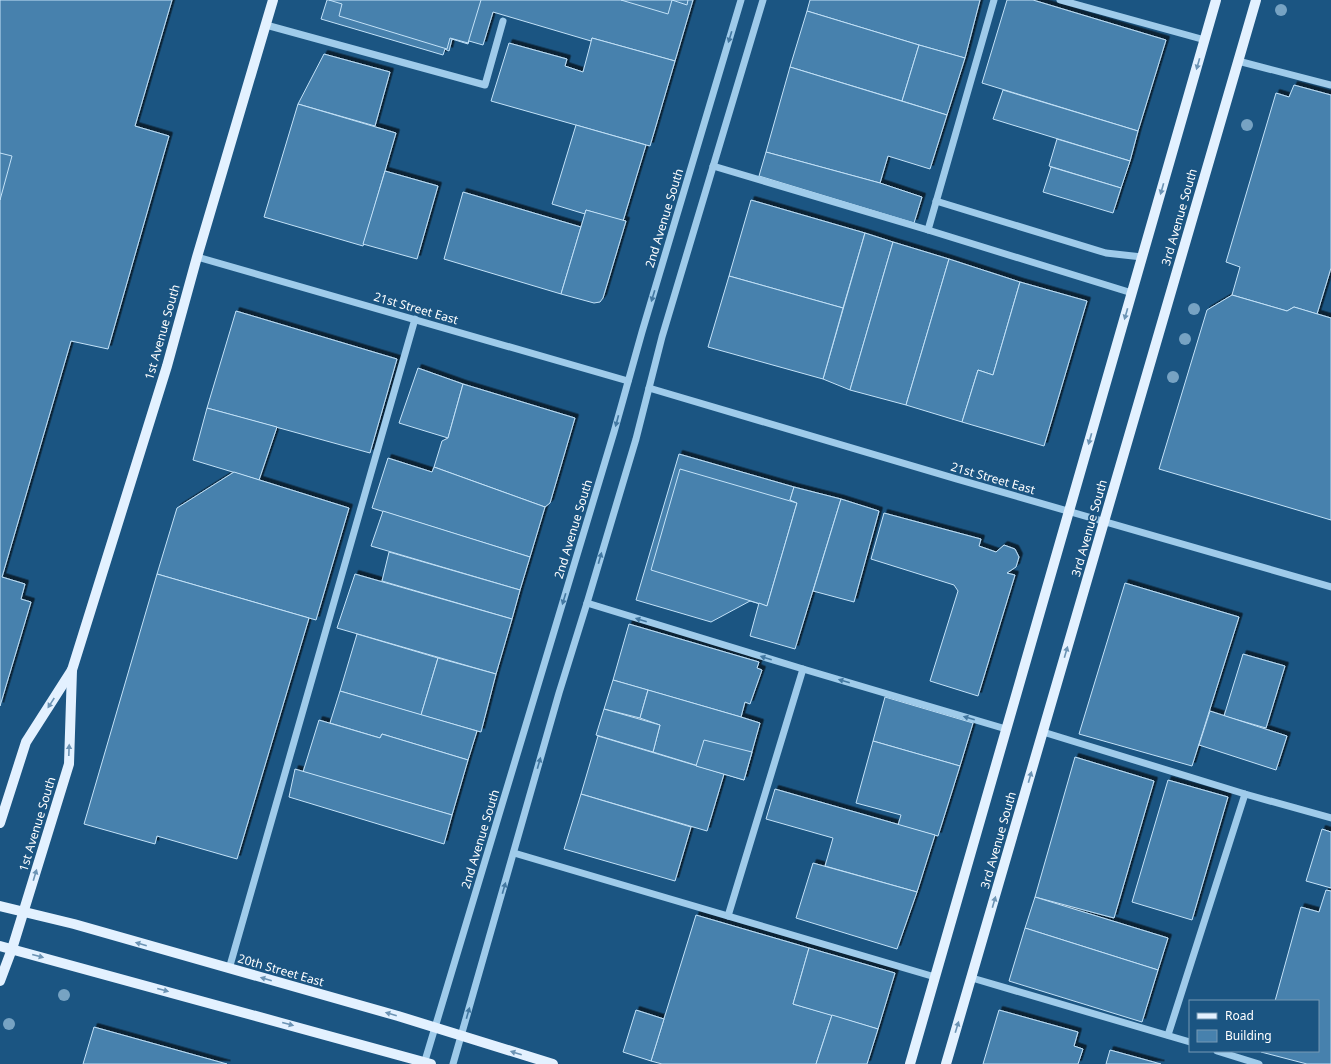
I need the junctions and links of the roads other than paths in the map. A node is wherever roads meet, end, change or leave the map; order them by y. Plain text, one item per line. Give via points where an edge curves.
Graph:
1 (273, 0) edge
2 (741, 0) edge
3 (762, 0) edge
4 (994, 0) edge
5 (1060, 0) edge
6 (1216, 0) edge
7 (1256, 0) edge
8 (503, 21) dead end
9 (266, 25) junction
10 (1205, 40) junction
11 (1238, 61) junction
12 (1331, 85) edge
13 (713, 166) junction
14 (936, 201) junction
15 (928, 230) junction
16 (197, 257) junction
17 (1142, 257) junction
18 (1132, 292) junction
19 (415, 319) junction
20 (628, 381) junction
21 (649, 388) junction
22 (1069, 511) junction
23 (1105, 521) junction
24 (1331, 587) edge
25 (587, 603) junction
26 (803, 669) junction
27 (72, 670) junction
28 (1006, 729) junction
29 (1043, 732) junction
30 (1245, 794) junction
31 (1331, 818) edge
32 (0, 823) edge
33 (514, 853) junction
34 (0, 906) edge
35 (23, 912) junction
36 (728, 916) junction
37 (0, 946) edge
38 (12, 949) junction
39 (230, 969) junction
40 (935, 977) junction
41 (972, 978) junction
42 (0, 981) edge
43 (436, 1028) junction
44 (462, 1035) junction
45 (1168, 1036) junction
46 (1189, 1042) edge
47 (1220, 1052) edge
48 (426, 1063) edge
49 (453, 1064) edge
50 (553, 1064) edge
51 (910, 1064) edge
52 (946, 1064) edge
53 (1259, 1064) edge

1 - 9 main road, 1st Avenue South
2 -> 20 street, 2nd Avenue South
3 - 13 street
4 - 14 street
5 - 10 street
6 - 10 main road, 3rd Avenue South
7 - 11 main road, 3rd Avenue South
8 - 9 street via 485,85
9 - 16 main road, 1st Avenue South
10 -> 17 main road, 3rd Avenue South
11 - 12 street
11 - 23 main road, 3rd Avenue South
13 - 15 street
13 - 21 street
14 - 15 street
14 - 17 street via 1106,252
15 - 18 street
16 - 19 street, 21st Street East
16 - 27 main road, 1st Avenue South via 167,366
17 - 18 main road, 3rd Avenue South
18 -> 22 main road, 3rd Avenue South
19 - 20 street, 21st Street East
19 - 39 street
20 -> 43 street, 2nd Avenue South
21 - 22 street, 21st Street East
25 -> 21 street
22 - 23 street, 21st Street East
22 - 28 main road, 3rd Avenue South
23 - 24 street, 21st Street East
29 -> 23 main road, 3rd Avenue South
26 -> 25 street
33 -> 25 street
28 -> 26 street
26 - 36 street
27 -> 32 main road, 1st Avenue South via 26,742
35 -> 27 main road, 1st Avenue South via 69,764
28 - 40 main road, 3rd Avenue South
29 - 30 street
41 -> 29 main road, 3rd Avenue South
30 - 31 street
30 - 45 street
33 - 36 street
44 -> 33 street
34 - 35 main road, 20th Street East
35 - 38 main road, 1st Avenue South
39 -> 35 main road, 20th Street East
36 - 40 street
37 - 38 main road
38 - 42 main road, 1st Avenue South
38 -> 48 main road
43 -> 39 main road, 20th Street East
40 - 51 main road, 3rd Avenue South
41 - 45 street
52 -> 41 main road, 3rd Avenue South
43 - 44 main road, 20th Street East
43 - 48 street, 2nd Avenue South
44 - 49 street
50 -> 44 main road, 20th Street East
45 - 46 street
47 - 53 street

